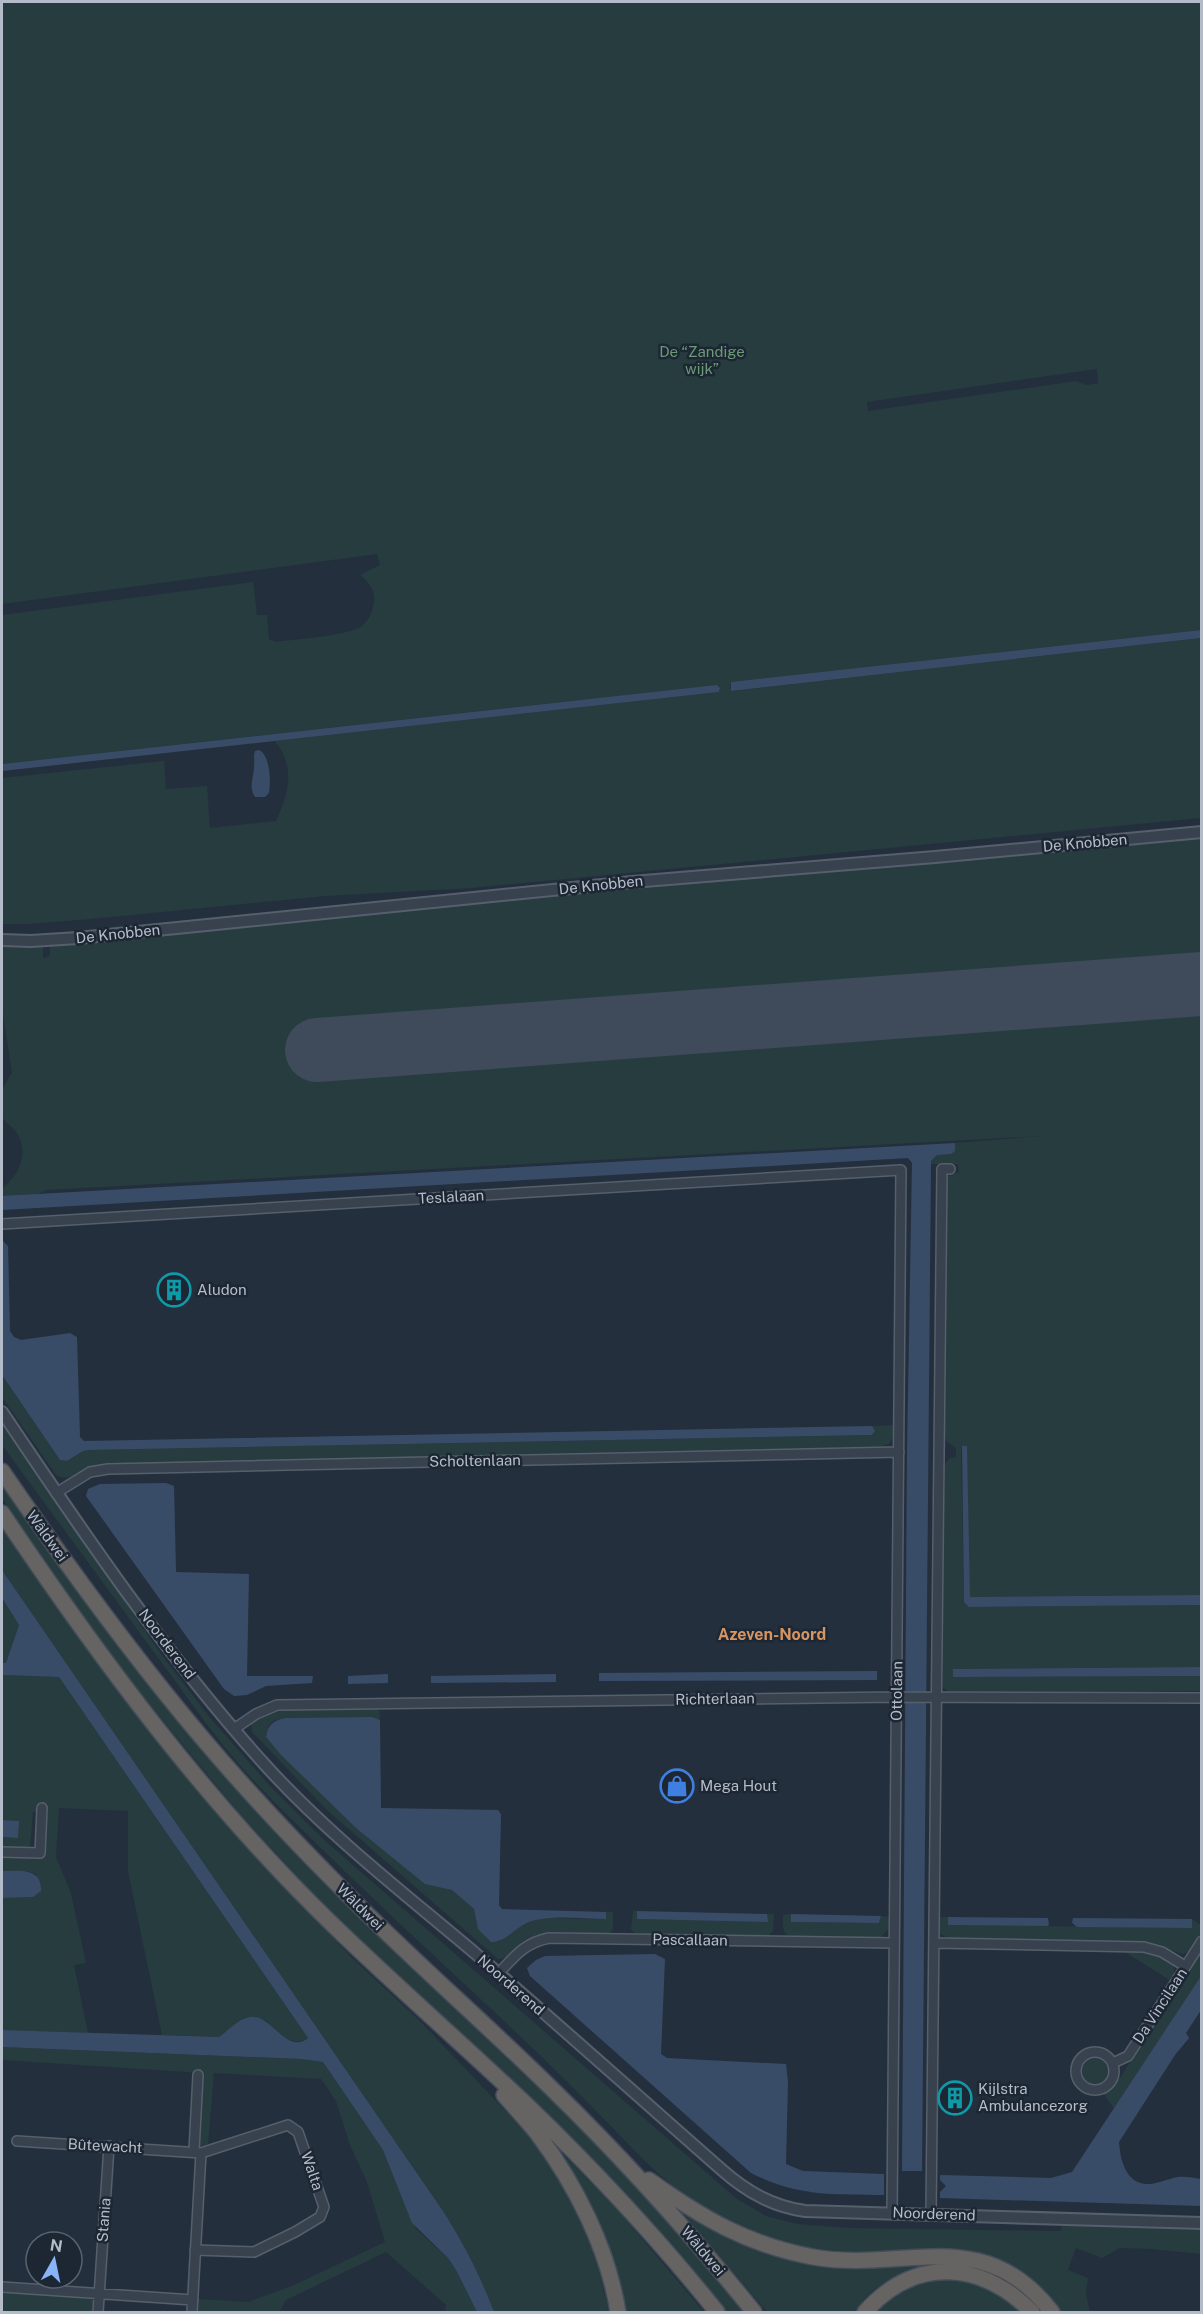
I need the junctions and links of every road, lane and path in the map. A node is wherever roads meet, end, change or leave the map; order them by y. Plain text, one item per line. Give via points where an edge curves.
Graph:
1 (1202, 832) edge
2 (2, 940) edge
3 (950, 1169) dead end
4 (902, 1170) joint
5 (2, 1224) edge
6 (2, 1412) edge
7 (899, 1452) junction
8 (2, 1472) edge
9 (56, 1493) junction
10 (2, 1514) edge
11 (899, 1697) junction
12 (933, 1697) junction
13 (1202, 1698) edge
14 (234, 1729) junction
15 (42, 1808) dead end
16 (2, 1852) edge
17 (1202, 1941) edge
18 (894, 1942) junction
19 (935, 1943) junction
20 (1185, 1966) junction
21 (499, 1973) junction
22 (464, 2046) junction
23 (1113, 2063) junction
24 (198, 2075) dead end
25 (17, 2140) dead end
26 (109, 2146) junction
27 (197, 2152) junction
28 (624, 2162) junction
29 (892, 2213) junction
30 (931, 2214) junction
31 (1202, 2223) edge
32 (195, 2250) junction
33 (2, 2287) edge
34 (99, 2294) junction
35 (193, 2300) junction
36 (98, 2313) edge
37 (192, 2313) edge
38 (618, 2313) edge
39 (717, 2313) edge
40 (754, 2313) edge
41 (865, 2313) edge
42 (1032, 2313) edge
43 (1052, 2313) edge

1 - 2 street, De Knobben via 632,882 78,938
3 - 12 street via 942,1169 944,1452
4 - 5 street, Teslalaan
4 - 7 street, Ottolaan
6 - 9 street, Noorderend
7 - 9 street, Scholtenlaan via 108,1469 90,1472
7 - 11 street, Ottolaan
8 - 28 highway, Wâldwei via 129,1647 256,1799 377,1925
9 - 14 street, Noorderend via 177,1659
10 - 22 highway, Wâldwei via 160,1733 209,1793 332,1924
11 - 12 street, Richterlaan
11 - 14 street, Richterlaan via 277,1705
11 - 18 street, Ottolaan
12 - 13 street, Richterlaan
12 - 19 street
14 - 21 street, Noorderend via 328,1827
15 - 16 street via 40,1853
17 - 20 street, Da Vincilaan
18 - 21 street, Pascallaan via 549,1938 534,1941 517,1952
18 - 29 street, Ottolaan
19 - 20 street via 1144,1947 1162,1952
19 - 30 street
20 - 23 street, Da Vincilaan via 1128,2056
21 - 29 street, Noorderend via 751,2193 779,2206 805,2211
22 - 38 highway via 537,2133 562,2170 592,2229
22 - 39 highway, Wâldwei via 592,2170
23 - 23 street, Da Vincilaan via 1104,2054 1091,2052 1080,2060 1078,2079 1087,2088 1100,2089 1114,2076
24 - 27 street
25 - 26 street, Bûtewacht
26 - 27 street, Bûtewacht
26 - 34 street, Stania
27 - 32 street
27 - 32 street, Walta via 288,2125 298,2132 324,2206 320,2217 254,2252
28 - 40 highway, Wâldwei
28 - 43 highway via 698,2214 774,2249 816,2258 968,2259 999,2268 1020,2280
29 - 30 street, Noorderend
30 - 31 street, Noorderend
32 - 35 street
33 - 34 street
34 - 35 street
34 - 36 street, Stania
35 - 37 street
41 - 42 highway via 890,2290 927,2274 945,2272 965,2273 993,2283

